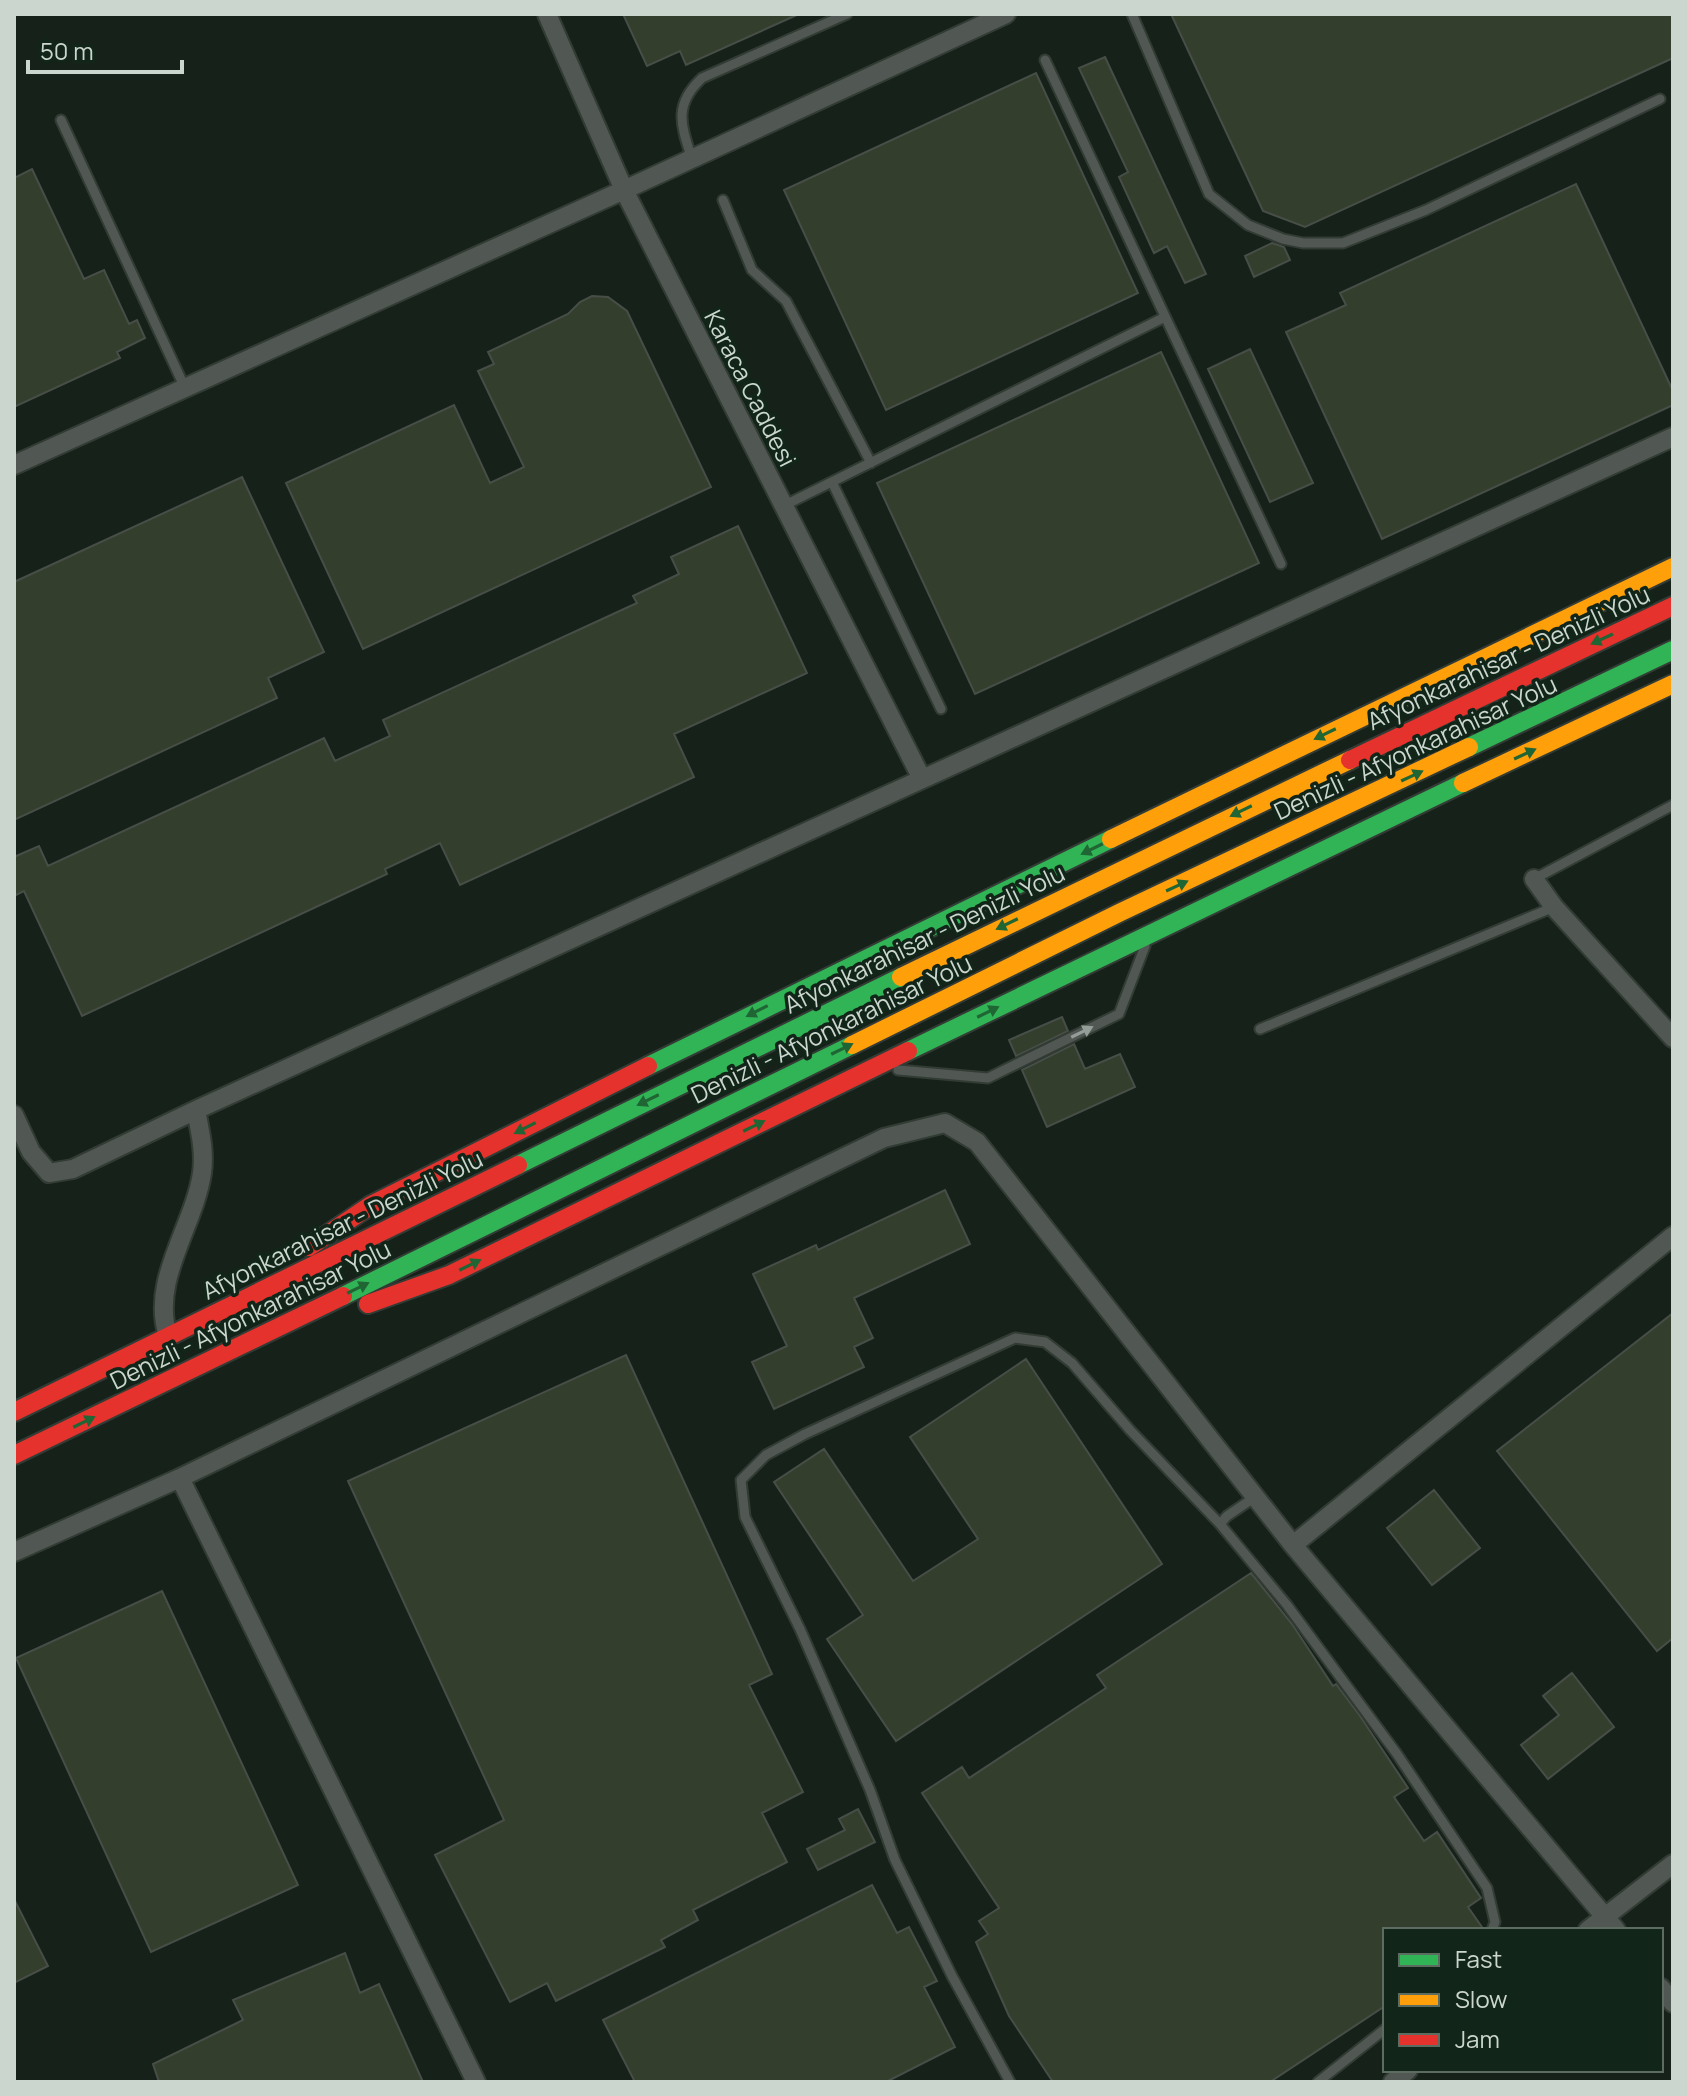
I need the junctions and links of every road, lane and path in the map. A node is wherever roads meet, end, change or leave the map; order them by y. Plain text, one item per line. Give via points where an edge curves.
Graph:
1 (547, 14) edge
2 (847, 14) edge
3 (1006, 14) edge
4 (1132, 14) edge
5 (1045, 60) dead end
6 (1660, 99) dead end
7 (61, 120) dead end
8 (692, 159) junction
9 (624, 190) junction
10 (723, 200) dead end
11 (1165, 317) junction
12 (185, 388) junction
13 (1673, 437) edge
14 (871, 463) junction
15 (14, 465) edge
16 (832, 482) junction
17 (783, 506) junction
18 (1281, 564) dead end
19 (1673, 567) edge
20 (1673, 606) edge
21 (1673, 650) edge
22 (1673, 684) edge
23 (941, 709) dead end
24 (922, 779) junction
25 (1673, 805) edge
26 (1534, 879) joint
27 (1554, 907) junction
28 (1150, 933) junction
29 (1260, 1029) dead end
30 (1673, 1038) edge
31 (875, 1068) junction
32 (196, 1110) junction
33 (14, 1115) edge
34 (1673, 1236) edge
35 (199, 1321) junction
36 (168, 1336) junction
37 (213, 1360) junction
38 (14, 1412) edge
39 (14, 1455) edge
40 (180, 1478) junction
41 (1256, 1497) junction
42 (1220, 1524) junction
43 (1293, 1545) junction
44 (14, 1552) edge
45 (1673, 1864) edge
46 (1610, 1923) edge
47 (1493, 1928) edge
48 (1383, 2031) edge
49 (476, 2082) edge
50 (1010, 2082) edge
51 (1318, 2082) edge

1 - 9 street, Karaca Caddesi
2 - 8 lane via 695,84 680,123
3 - 8 street
4 - 6 lane via 1209,194 1248,225 1303,243 1343,243 1426,210
5 - 11 lane
7 - 12 lane
8 - 9 street
9 - 12 street
9 - 17 street, Karaca Caddesi
10 - 14 lane via 752,270 786,301
11 - 14 lane
11 - 18 lane
12 - 15 street
13 - 24 street
14 - 16 lane
16 - 17 lane
16 - 23 lane
17 - 24 street, Karaca Caddesi
19 -> 35 highway via 788,996 371,1205
20 -> 35 highway, Afyonkarahisar - Denizli Yolu via 1102,878
37 -> 21 highway, Denizli - Afyonkarahisar Yolu via 1121,912
28 -> 22 highway
24 - 32 street
25 - 26 lane
26 - 27 street
27 - 29 lane
27 - 30 street
31 -> 28 highway
31 -> 28 lane via 988,1078 1106,1021 1119,1014
37 -> 31 highway via 449,1275
32 - 33 street via 73,1169 49,1173 31,1152
32 - 36 street via 202,1177 164,1294
34 - 43 street
35 - 36 highway, Denizli - Afyonkarahisar Yolu
36 - 38 highway, Denizli - Afyonkarahisar Yolu
39 -> 37 highway, Denizli - Afyonkarahisar Yolu
40 - 41 street via 884,1138 945,1123 977,1142
40 - 44 street
40 - 49 street
41 - 42 lane
41 - 43 street
42 - 47 lane via 1397,1754 1487,1888
42 - 50 lane via 1072,1363 1045,1342 1015,1338 805,1434 766,1455 741,1480 745,1517 800,1629 895,1860
43 - 46 street
45 - 46 street
48 - 51 lane

